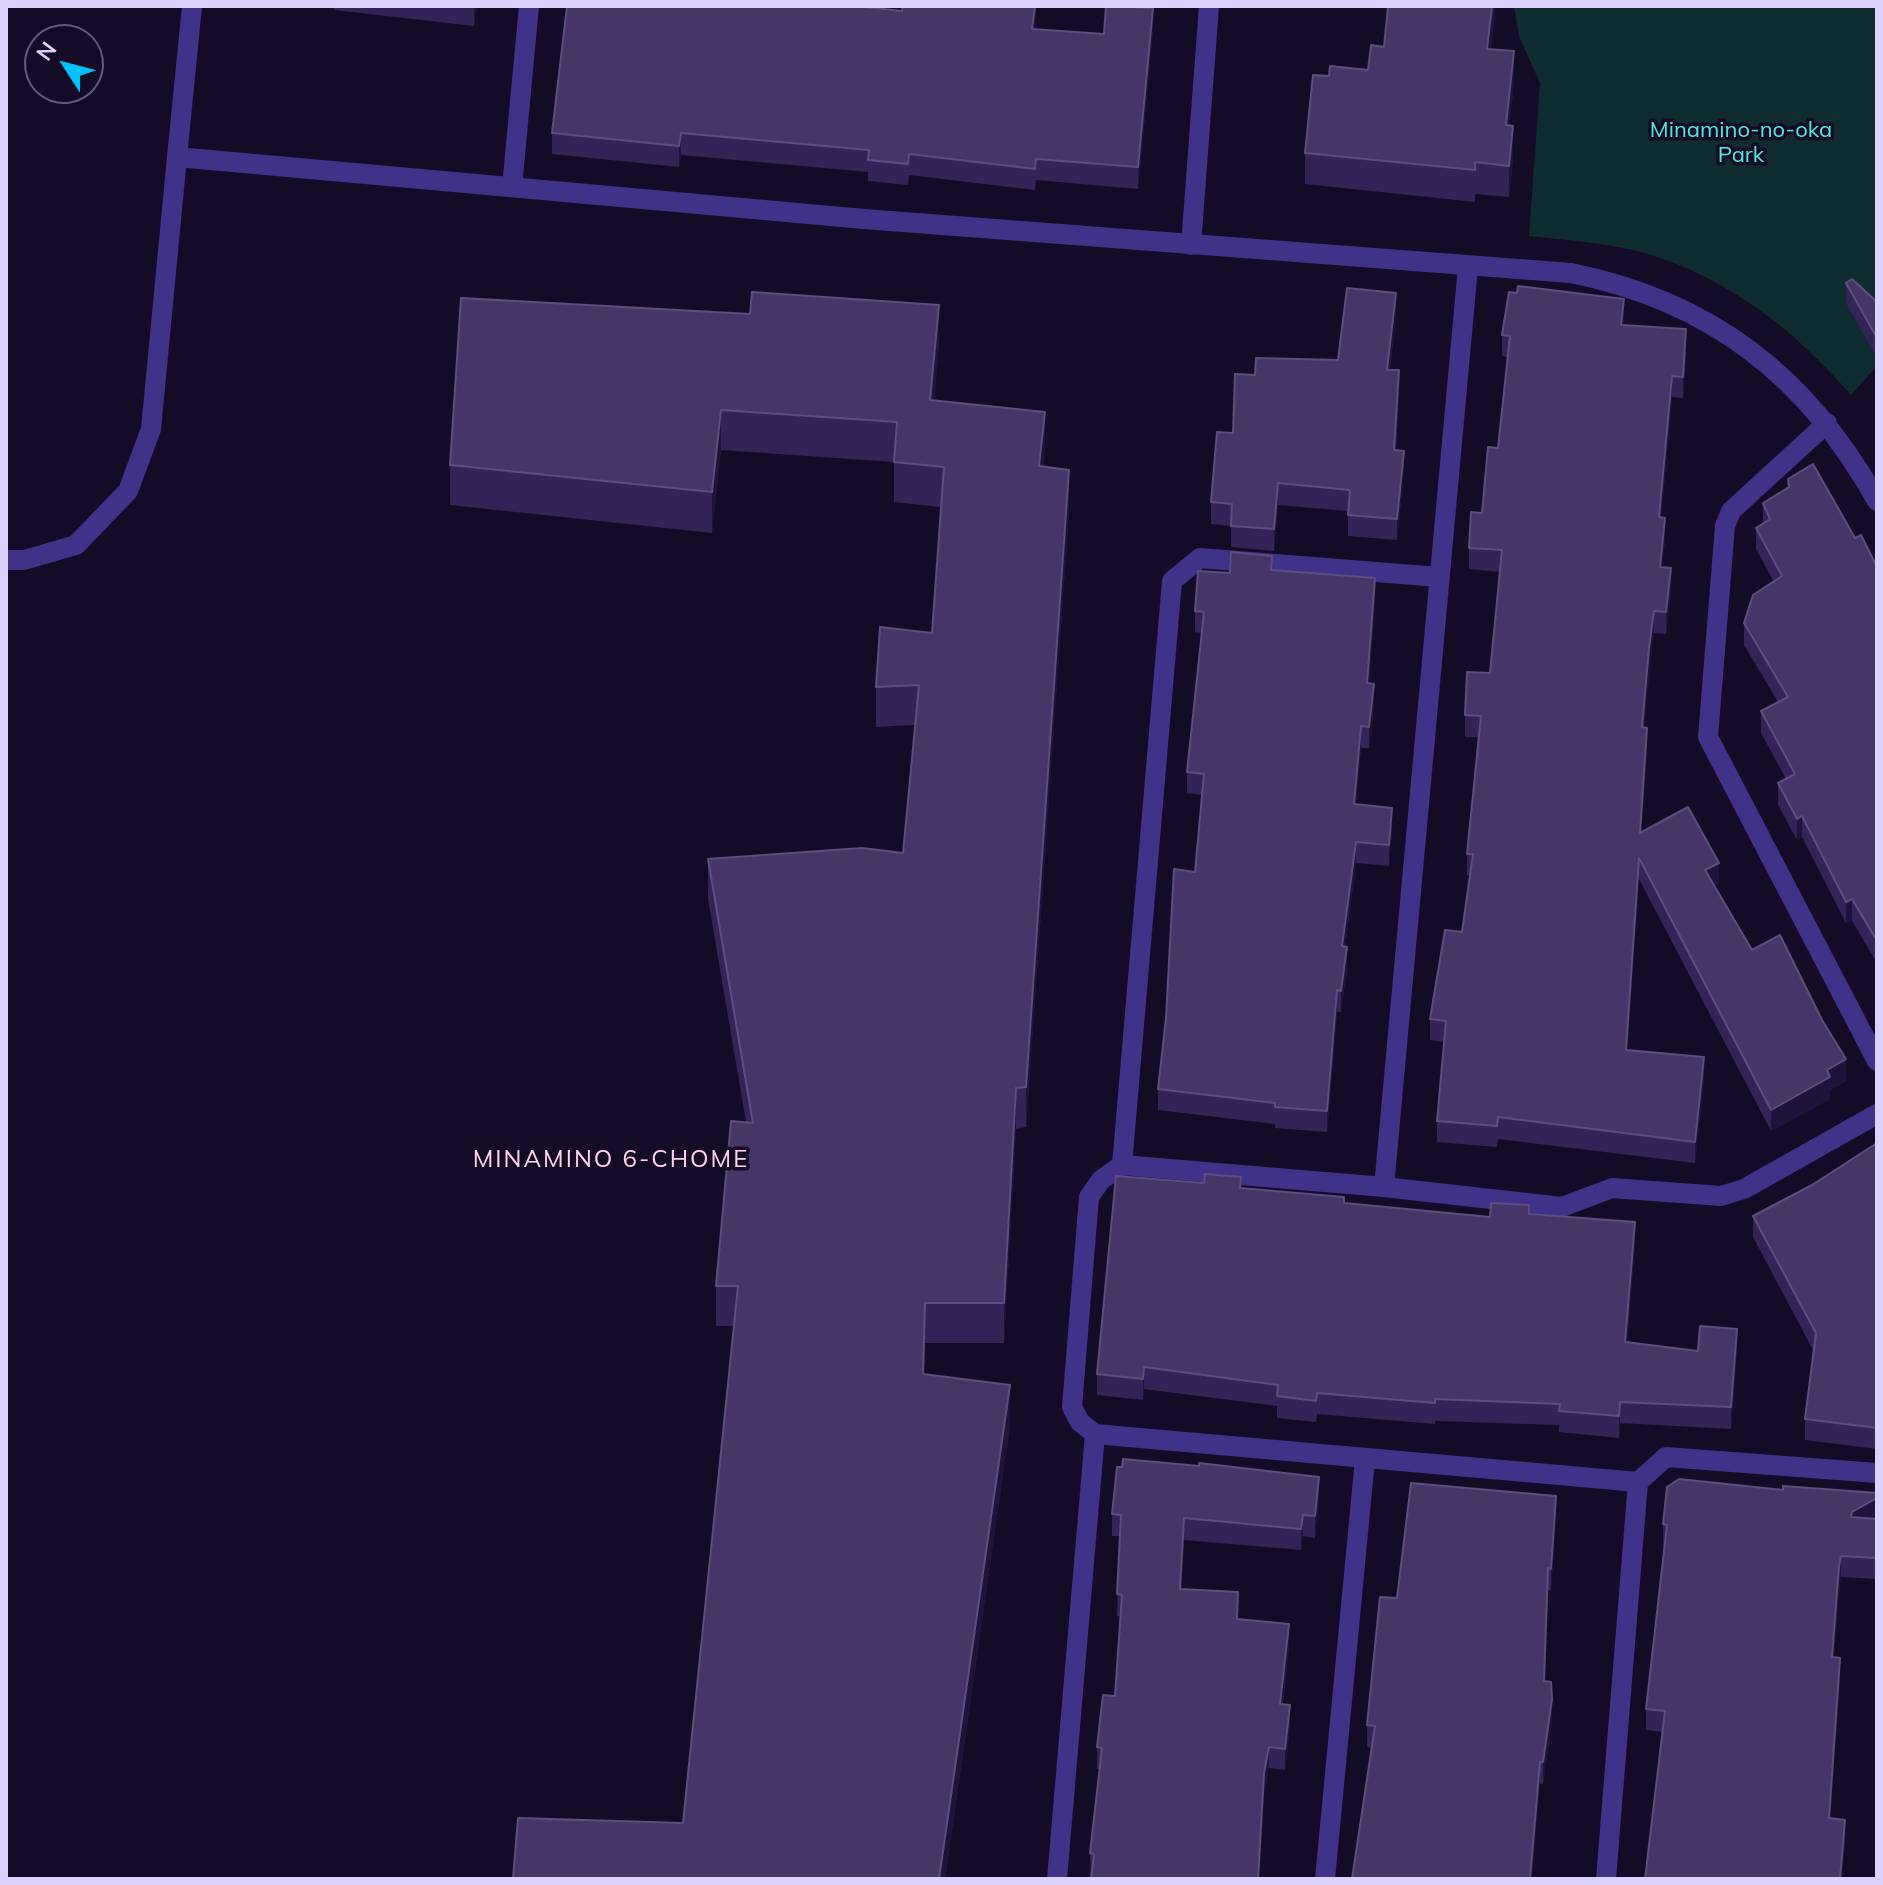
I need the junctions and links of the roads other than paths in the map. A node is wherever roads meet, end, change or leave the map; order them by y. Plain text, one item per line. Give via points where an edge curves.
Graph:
1 (192, 6) edge
2 (529, 6) edge
3 (1209, 6) edge
4 (177, 157) junction
5 (512, 187) junction
6 (1191, 245) junction
7 (1468, 267) junction
8 (1827, 423) junction
9 (1877, 501) edge
10 (6, 560) edge
11 (1439, 577) junction
12 (1877, 1061) edge
13 (1877, 1114) edge
14 (1122, 1165) junction
15 (1384, 1187) junction
16 (1095, 1434) junction
17 (1365, 1459) junction
18 (1877, 1473) edge
19 (1638, 1482) junction
20 (1057, 1879) edge
21 (1325, 1879) edge
22 (1606, 1879) edge

1 - 4 street
2 - 5 street
3 - 6 street
4 - 5 street
4 - 10 street via 151,429 128,491 76,545
5 - 6 street
6 - 7 street
7 - 8 street via 1571,273 1659,297 1744,345
7 - 11 street
8 - 9 street
8 - 12 street via 1731,511 1725,526 1708,737
11 - 14 street via 1200,558 1172,581
11 - 15 street
13 - 15 street via 1744,1189 1721,1196 1612,1188 1562,1207
14 - 15 street
14 - 16 street via 1089,1197 1072,1407
16 - 17 street
16 - 20 street
17 - 19 street
17 - 21 street
18 - 19 street via 1666,1457
19 - 22 street

